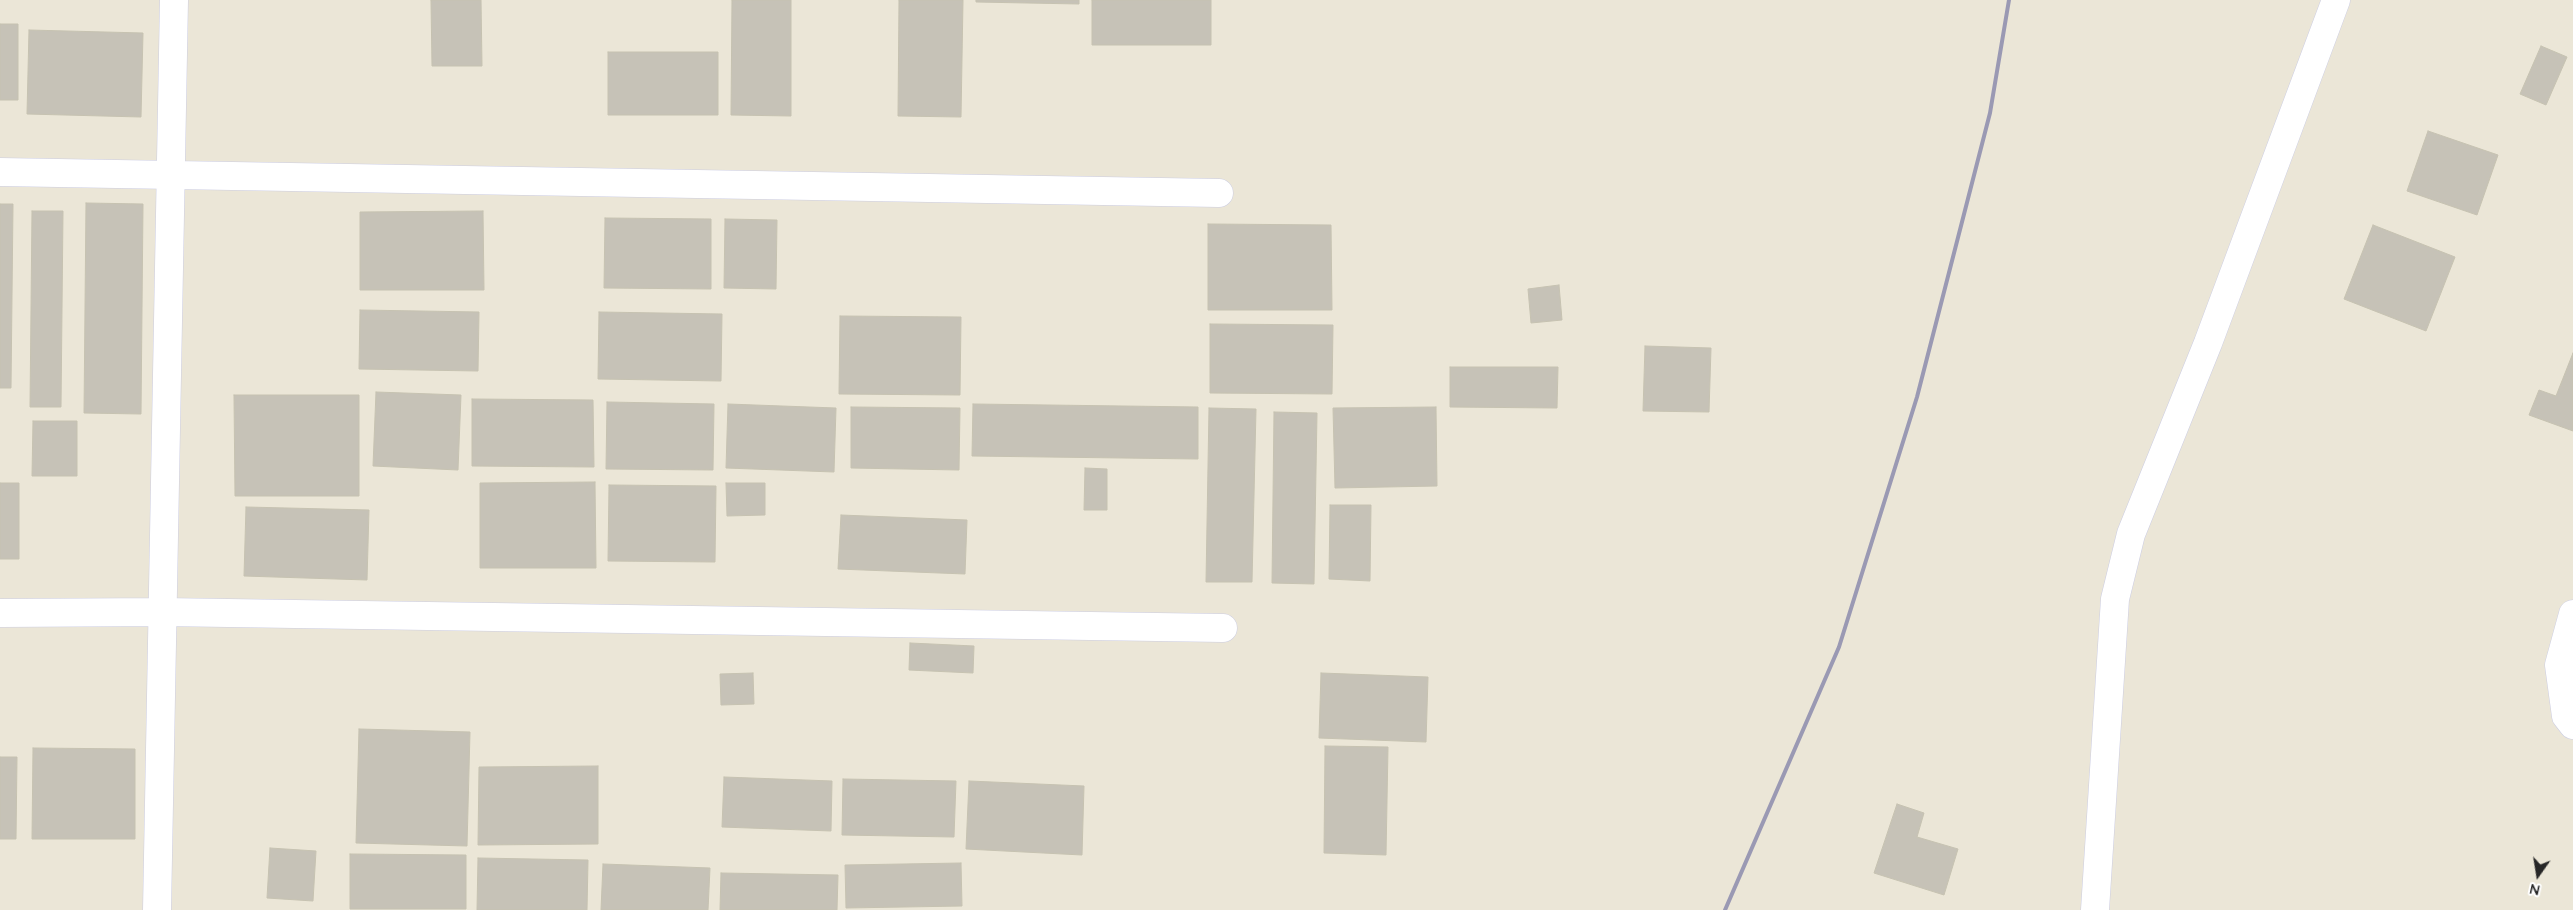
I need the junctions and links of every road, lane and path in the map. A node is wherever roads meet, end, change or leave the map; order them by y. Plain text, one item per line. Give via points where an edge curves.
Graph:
1 (174, 0) edge
2 (2336, 0) edge
3 (0, 172) edge
4 (171, 175) junction
5 (1219, 193) dead end
6 (162, 612) junction
7 (0, 613) edge
8 (2573, 614) edge
9 (1223, 628) dead end
10 (2573, 725) edge
11 (157, 910) edge
12 (2095, 910) edge

1 - 4 street
2 - 12 street via 2208,343 2131,534 2115,599
3 - 4 street
4 - 5 street
4 - 6 street
6 - 7 street
6 - 9 street
6 - 11 street
8 - 10 street via 2559,665 2566,716

